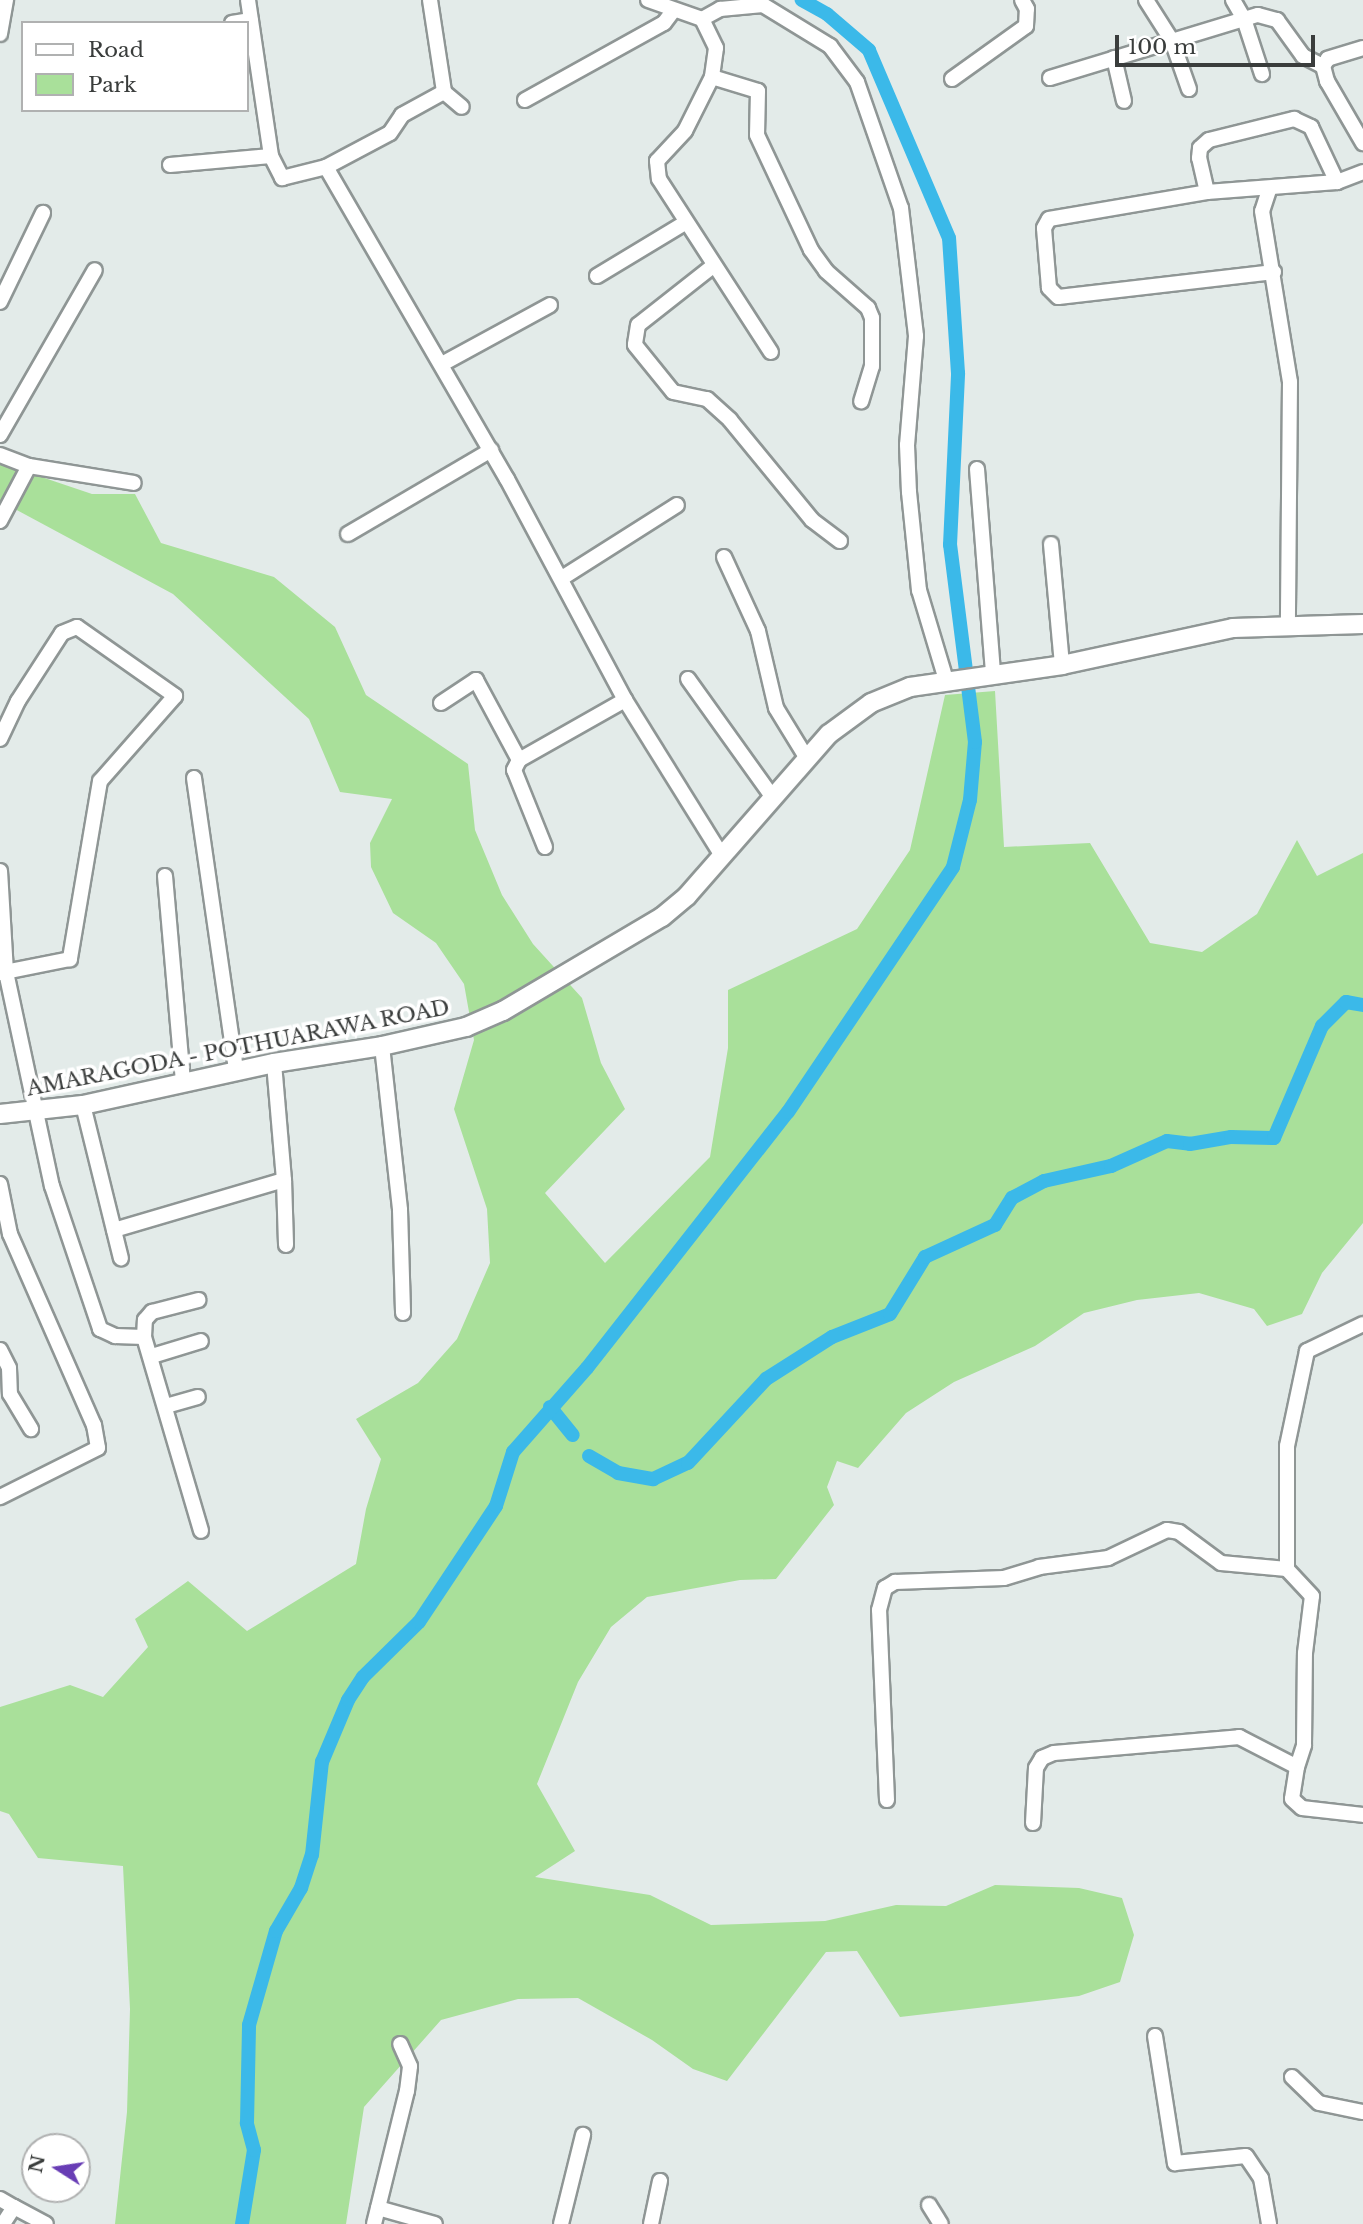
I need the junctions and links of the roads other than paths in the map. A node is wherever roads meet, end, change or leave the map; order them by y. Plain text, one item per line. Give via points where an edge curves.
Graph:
1 (6, 0) edge
2 (248, 0) edge
3 (430, 0) edge
4 (648, 0) edge
5 (1022, 0) edge
6 (1146, 0) edge
7 (1233, 0) edge
8 (673, 11) junction
9 (702, 19) junction
10 (1244, 19) junction
11 (251, 20) junction
12 (245, 21) edge
13 (0, 34) edge
14 (1171, 41) junction
15 (1363, 48) edge
16 (1114, 58) junction
17 (1323, 66) junction
18 (1262, 74) dead end
19 (712, 78) junction
20 (1050, 78) dead end
21 (952, 79) dead end
22 (1189, 89) dead end
23 (444, 92) junction
24 (525, 100) dead end
25 (1124, 101) dead end
26 (462, 107) dead end
27 (1363, 143) edge
28 (271, 156) junction
29 (170, 165) dead end
30 (326, 167) junction
31 (1363, 172) edge
32 (1337, 182) junction
33 (1269, 190) junction
34 (1207, 192) junction
35 (43, 213) dead end
36 (685, 223) junction
37 (713, 266) junction
38 (95, 270) dead end
39 (1274, 272) junction
40 (597, 276) dead end
41 (0, 302) edge
42 (550, 305) dead end
43 (771, 352) dead end
44 (442, 365) junction
45 (861, 401) dead end
46 (0, 435) edge
47 (491, 450) junction
48 (0, 455) edge
49 (29, 466) junction
50 (978, 470) dead end
51 (135, 483) dead end
52 (677, 505) dead end
53 (0, 521) edge
54 (348, 534) dead end
55 (840, 541) dead end
56 (1051, 544) dead end
57 (724, 557) dead end
58 (562, 578) junction
59 (1288, 623) junction
60 (1363, 624) edge
61 (1062, 665) junction
62 (985, 675) junction
63 (688, 679) dead end
64 (952, 680) junction
65 (625, 700) junction
66 (441, 703) dead end
67 (0, 739) edge
68 (806, 757) junction
69 (519, 760) junction
70 (194, 778) dead end
71 (771, 795) junction
72 (545, 847) dead end
73 (722, 856) junction
74 (0, 871) edge
75 (165, 876) dead end
76 (3, 972) edge
77 (382, 1046) junction
78 (274, 1063) junction
79 (236, 1071) junction
80 (183, 1083) junction
81 (83, 1105) junction
82 (33, 1111) junction
83 (0, 1114) edge
84 (284, 1180) junction
85 (0, 1184) edge
86 (114, 1230) junction
87 (286, 1245) dead end
88 (121, 1258) dead end
89 (198, 1300) dead end
90 (403, 1313) dead end
91 (1363, 1324) edge
92 (144, 1337) junction
93 (201, 1341) dead end
94 (0, 1350) edge
95 (152, 1356) junction
96 (198, 1397) dead end
97 (5, 1398) edge
98 (166, 1406) junction
99 (32, 1429) dead end
100 (0, 1497) edge
101 (201, 1531) dead end
102 (1287, 1569) junction
103 (1297, 1767) junction
104 (887, 1800) dead end
105 (1363, 1815) edge
106 (1033, 1823) dead end
107 (1155, 2036) dead end
108 (400, 2044) dead end
109 (1292, 2077) dead end
110 (1363, 2112) edge
111 (583, 2135) dead end
112 (660, 2181) dead end
113 (0, 2199) edge
114 (929, 2205) dead end
115 (14, 2207) junction
116 (378, 2208) junction
117 (3, 2224) edge
118 (46, 2224) edge
119 (374, 2224) edge
120 (435, 2224) edge
121 (561, 2224) edge
122 (651, 2224) edge
123 (941, 2224) edge
124 (1269, 2224) edge

1 - 13 street
2 - 11 street
3 - 23 street
4 - 8 street
5 - 21 street via 1027,9 1026,26
6 - 14 street
7 - 10 street
8 - 9 street
8 - 24 street via 664,23
9 - 19 street via 716,48
9 - 64 street via 744,3 763,5 830,46 857,82 901,208 916,336 907,445 919,590
10 - 14 street
10 - 17 street via 1258,15 1277,20 1303,56
10 - 18 street
11 - 12 street
11 - 28 street
14 - 16 street
14 - 22 street
15 - 17 street via 1328,59
16 - 20 street
16 - 25 street
17 - 27 street via 1327,82
19 - 36 street via 685,131 657,161 659,178
19 - 45 street via 758,91 757,135 811,250 825,271 868,308 873,366
23 - 26 street
23 - 30 street via 402,115 390,133
28 - 29 street
28 - 30 street via 282,178
30 - 44 street
31 - 32 street
32 - 33 street
32 - 34 street via 1311,127 1294,119 1209,140 1200,148 1199,158
33 - 34 street via 1259,186
33 - 39 street via 1262,211
34 - 39 street via 1049,219 1044,228 1049,288 1058,297 1068,297
35 - 41 street
36 - 37 street
36 - 40 street
37 - 43 street
37 - 55 street via 638,325 635,345 673,392 707,399 730,420 812,520
38 - 46 street
39 - 59 street via 1290,382
42 - 44 street
44 - 47 street
47 - 54 street
47 - 58 street
48 - 49 street
49 - 51 street
49 - 53 street
50 - 62 street
52 - 58 street
56 - 61 street
57 - 68 street via 758,631 776,708
58 - 65 street
59 - 60 street, AMARAGODA - POTHUARAWA ROAD
59 - 61 street, AMARAGODA - POTHUARAWA ROAD via 1233,628
61 - 62 street, AMARAGODA - POTHUARAWA ROAD
62 - 64 street, AMARAGODA - POTHUARAWA ROAD
63 - 71 street
64 - 68 street, AMARAGODA - POTHUARAWA ROAD via 910,687 871,703
65 - 69 street
65 - 73 street
66 - 69 street via 476,680
67 - 76 street via 18,701 62,633 77,627 176,696 100,781 71,960
68 - 71 street, AMARAGODA - POTHUARAWA ROAD
69 - 72 street via 514,770
70 - 79 street
71 - 73 street, AMARAGODA - POTHUARAWA ROAD
73 - 77 street, AMARAGODA - POTHUARAWA ROAD via 662,917 528,997 466,1027
74 - 76 street
75 - 80 street
76 - 82 street
77 - 78 street, AMARAGODA - POTHUARAWA ROAD
77 - 90 street via 400,1210
78 - 79 street, AMARAGODA - POTHUARAWA ROAD
78 - 84 street
79 - 80 street, AMARAGODA - POTHUARAWA ROAD
80 - 81 street, AMARAGODA - POTHUARAWA ROAD
81 - 82 street, AMARAGODA - POTHUARAWA ROAD
81 - 86 street
82 - 83 street, AMARAGODA - POTHUARAWA ROAD
82 - 92 street via 51,1186 100,1329 115,1336
84 - 86 street
84 - 87 street
85 - 100 street via 10,1234 94,1425 98,1448
86 - 88 street
89 - 92 street via 152,1312 145,1320
91 - 102 street via 1307,1351 1287,1446
92 - 95 street
93 - 95 street
94 - 97 street via 9,1368
95 - 98 street
96 - 98 street
97 - 99 street
98 - 101 street
102 - 103 street via 1312,1596 1305,1653 1304,1745
102 - 104 street via 1221,1563 1179,1532 1167,1530 1108,1558 1039,1567 1004,1578 895,1582 885,1588 878,1610
103 - 105 street via 1292,1799 1302,1808
103 - 106 street via 1239,1737 1054,1753 1042,1758 1035,1768
107 - 124 street via 1175,2163 1246,2157 1261,2178
108 - 116 street via 410,2066 407,2091
109 - 110 street via 1319,2103
111 - 121 street
112 - 122 street
113 - 115 street
114 - 123 street
115 - 117 street
115 - 118 street
116 - 119 street
116 - 120 street

